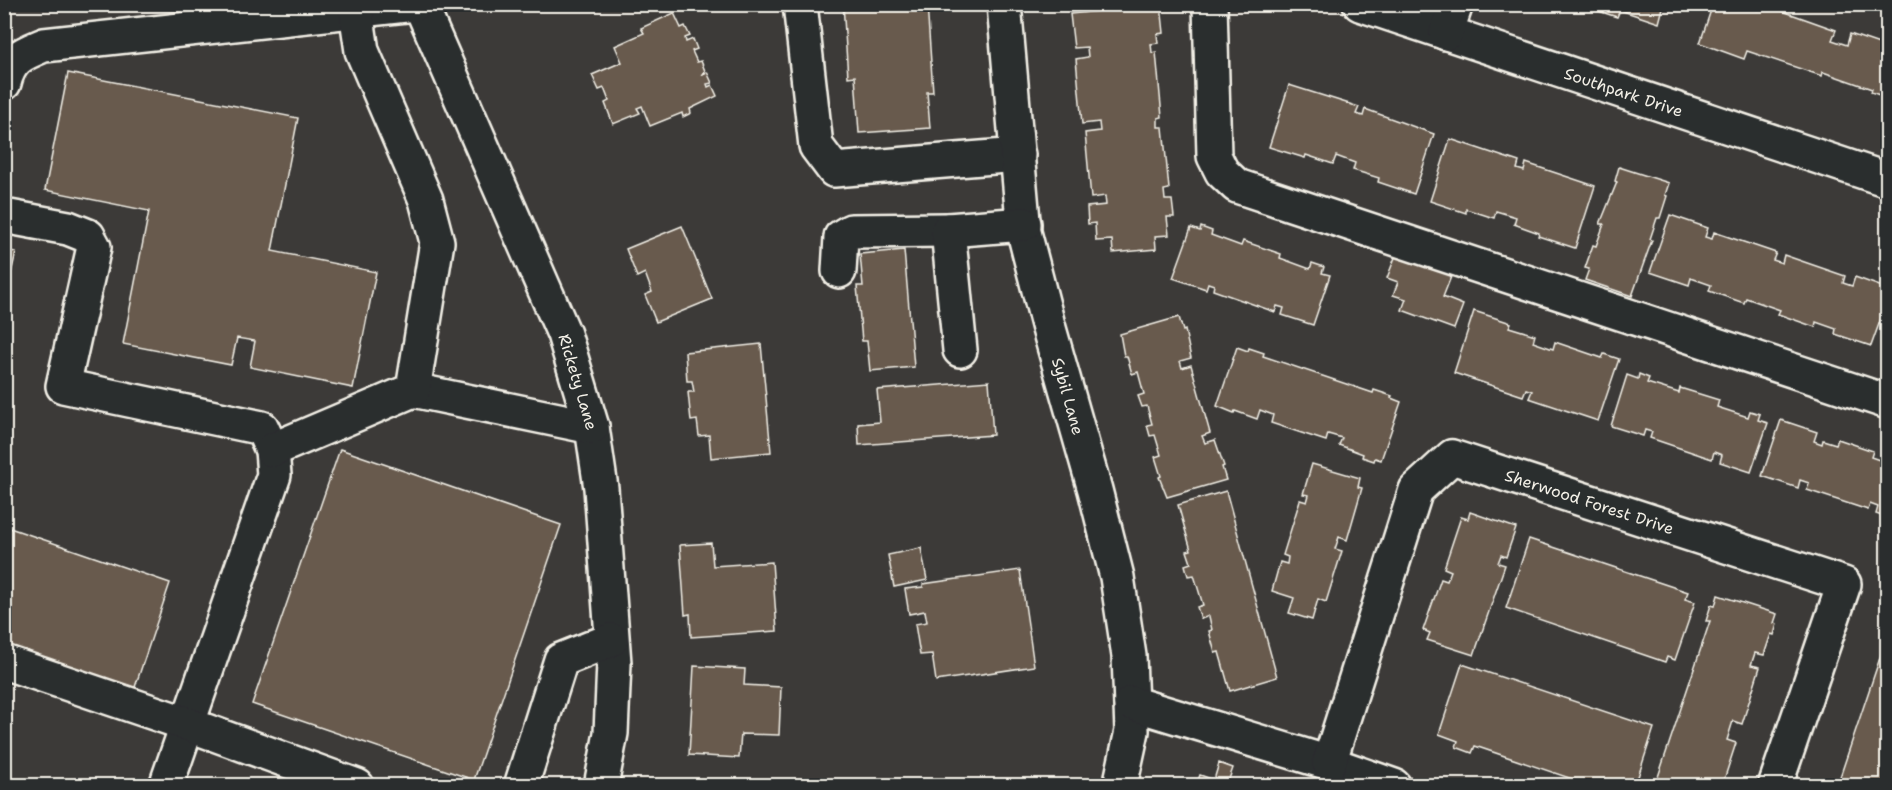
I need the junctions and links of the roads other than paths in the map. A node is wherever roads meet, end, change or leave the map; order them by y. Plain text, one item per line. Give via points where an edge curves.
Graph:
1 (417, 4) edge
2 (800, 4) edge
3 (1004, 4) edge
4 (1210, 4) edge
5 (1360, 4) edge
6 (356, 11) junction
7 (1451, 19) edge
8 (4, 83) edge
9 (1018, 155) junction
10 (1887, 180) edge
11 (4, 216) edge
12 (1024, 224) junction
13 (948, 230) junction
14 (839, 271) dead end
15 (960, 351) dead end
16 (413, 390) junction
17 (1887, 402) edge
18 (592, 426) junction
19 (272, 450) junction
20 (611, 640) junction
21 (4, 662) edge
22 (1131, 703) junction
23 (187, 724) junction
24 (1329, 763) junction
25 (166, 786) edge
26 (357, 786) edge
27 (521, 786) edge
28 (600, 786) edge
29 (1120, 786) edge
30 (1394, 786) edge
31 (1775, 786) edge

1 - 6 street
1 - 18 street, Rickety Lane via 560,324
2 - 9 street via 816,146 834,170
3 - 9 street, Sybil Lane
4 - 17 street via 1214,156 1222,172 1237,186
5 - 7 street, Southpark Drive
6 - 8 street via 44,45 21,54 7,71
6 - 16 street via 362,51 426,201 436,242
7 - 10 street, Southpark Drive
9 - 12 street, Sybil Lane
11 - 19 street via 68,228 88,236 94,248 63,386 262,428
12 - 13 street
12 - 22 street, Sybil Lane via 1117,577 1129,656
13 - 14 street via 851,231 841,237
13 - 15 street
16 - 18 street
16 - 19 street
18 - 20 street, Rickety Lane via 601,488
19 - 23 street via 274,475
20 - 27 street via 561,660
20 - 28 street, Rickety Lane via 611,733
21 - 23 street
22 - 24 street
22 - 29 street, Sybil Lane via 1132,731
23 - 25 street
23 - 26 street
24 - 30 street
24 - 31 street, Sherwood Forest Drive via 1416,490 1452,457 1844,584

